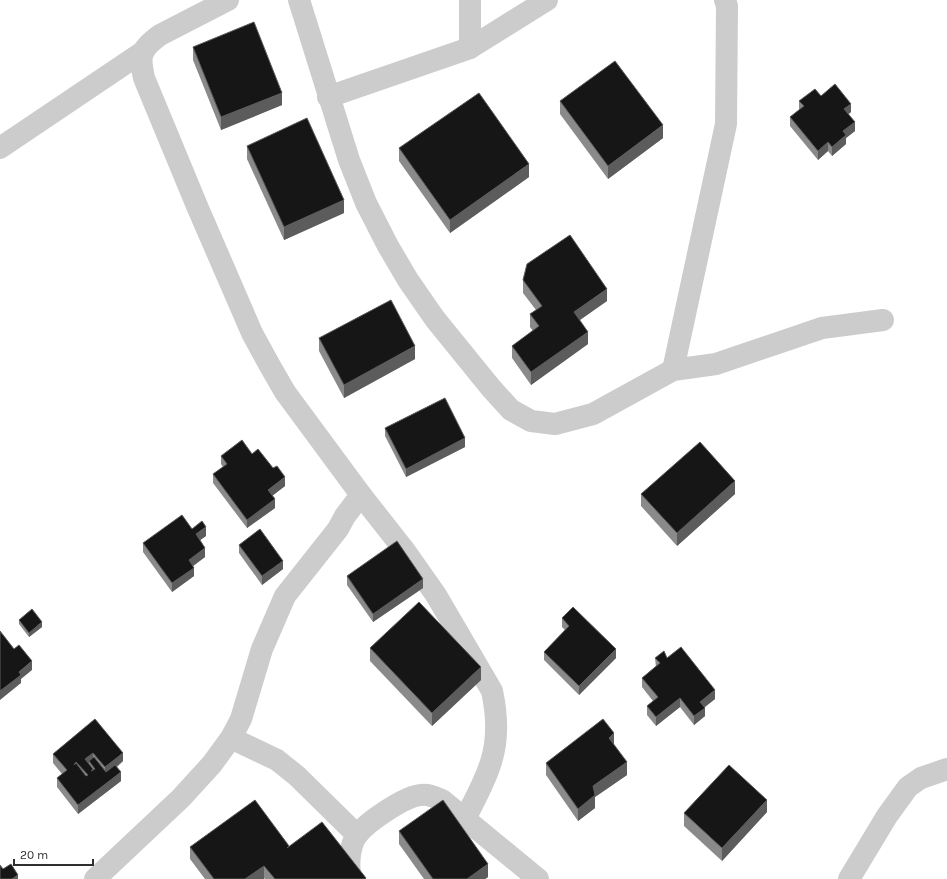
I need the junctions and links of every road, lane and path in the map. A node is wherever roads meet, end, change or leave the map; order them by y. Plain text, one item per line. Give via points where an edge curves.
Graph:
1 (228, 0) edge
2 (299, 0) edge
3 (470, 0) edge
4 (547, 0) edge
5 (725, 0) edge
6 (470, 48) junction
7 (144, 51) junction
8 (328, 97) junction
9 (0, 148) edge
10 (884, 320) dead end
11 (672, 370) junction
12 (361, 495) junction
13 (231, 738) junction
14 (947, 769) edge
15 (465, 819) junction
16 (357, 835) junction
17 (94, 879) edge
18 (351, 879) edge
19 (538, 879) edge
20 (849, 879) edge

1 - 7 street via 160,35
2 - 8 street
3 - 6 street
4 - 6 street
5 - 11 street via 726,124
6 - 8 street
7 - 9 street
7 - 12 street via 140,61 144,78 252,333 285,392
8 - 11 street via 366,204 388,246 435,319 511,410 531,421 555,424 593,414
10 - 11 street via 822,328 716,364
12 - 13 street via 338,529 285,596 262,649 241,719
12 - 15 street via 436,595 492,691 496,709 496,729 492,762
13 - 16 street via 277,760 297,776
13 - 17 street via 212,764 181,798
14 - 20 street via 921,778 908,787 887,816
15 - 16 street via 442,800 431,795 421,795 409,798 378,817
15 - 19 street
16 - 18 street via 351,850

